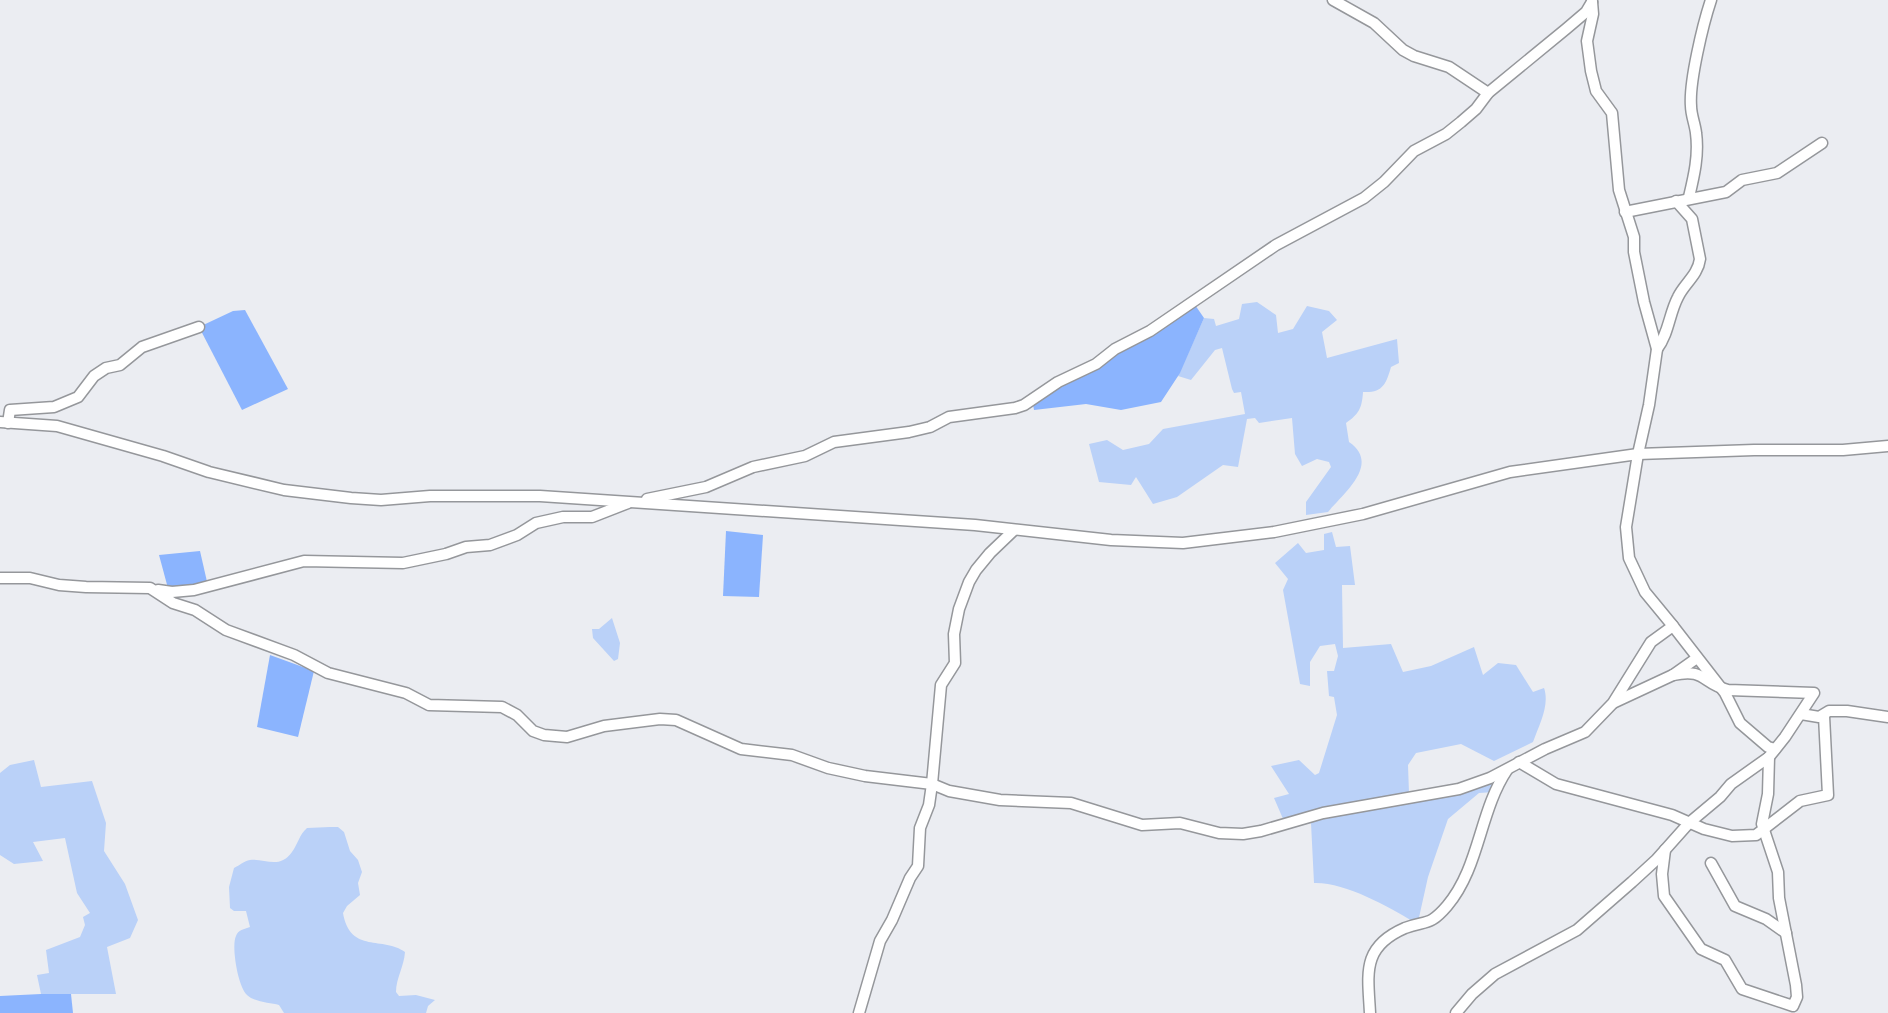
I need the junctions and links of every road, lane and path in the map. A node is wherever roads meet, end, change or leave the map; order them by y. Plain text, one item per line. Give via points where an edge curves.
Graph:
1 (1333, 0) edge
2 (1710, 0) edge
3 (1593, 1) edge
4 (1488, 93) junction
5 (1822, 143) dead end
6 (1689, 197) junction
7 (1676, 201) junction
8 (1625, 212) junction
9 (199, 327) dead end
10 (1657, 349) junction
11 (4, 423) edge
12 (1888, 446) edge
13 (1638, 454) junction
14 (629, 502) junction
15 (1013, 531) junction
16 (0, 578) edge
17 (150, 588) junction
18 (1673, 626) junction
19 (1697, 658) junction
20 (1673, 675) junction
21 (1721, 688) junction
22 (1613, 703) junction
23 (1801, 714) junction
24 (1824, 716) junction
25 (1888, 717) edge
26 (1772, 753) junction
27 (1519, 762) junction
28 (1508, 769) junction
29 (932, 784) junction
30 (1689, 822) junction
31 (1763, 830) junction
32 (1666, 847) junction
33 (1711, 863) dead end
34 (1786, 933) junction
35 (859, 1013) edge
36 (1370, 1013) edge
37 (1457, 1013) edge

1 - 4 street via 1374,23 1403,50 1449,67
2 - 6 street via 1692,91 1697,157
3 - 4 street via 1586,12
3 - 8 street via 1587,41 1591,71 1596,91 1612,113
4 - 14 street via 1461,122 1414,151 1364,198 1276,245 1162,324 1024,405 948,417 909,432 834,442 805,456 753,467 706,487
5 - 6 street via 1777,173 1742,180 1724,193
6 - 7 street
7 - 8 street
7 - 10 street via 1692,219 1700,259 1678,296
8 - 10 street
9 - 11 street via 142,347 120,365 94,376 78,397 54,407 10,410
10 - 13 street
11 - 14 street via 57,426 284,490 380,500 540,496
12 - 13 street
13 - 15 street via 1510,472 1363,514 1224,539 1183,543
13 - 18 street via 1626,527 1629,558 1644,593
14 - 15 street
14 - 17 street via 592,517 536,523 490,545 403,563 304,561 194,590
15 - 29 street via 976,570 959,609 955,663 941,685
16 - 17 street
17 - 29 street via 226,630 328,673 405,693 429,705 502,707 544,735 567,737 604,726 676,720 741,749 792,755 880,779
18 - 19 street
18 - 22 street via 1651,642
19 - 20 street
19 - 21 street
20 - 21 street via 1696,673
20 - 22 street
21 - 23 street via 1814,693
21 - 26 street via 1740,723
22 - 27 street via 1585,732
23 - 24 street
23 - 26 street
24 - 25 street via 1847,711
24 - 31 street via 1828,794 1800,801
26 - 30 street
26 - 31 street
27 - 28 street
27 - 30 street via 1556,784
28 - 29 street via 1459,789 1323,813 1243,834 1210,832 1180,823 1142,825 1071,803 992,799
28 - 36 street via 1486,813 1469,870 1446,907 1430,922 1406,928 1373,953 1367,981
29 - 35 street via 920,828 918,866 880,941
30 - 31 street via 1732,836 1756,835
30 - 32 street
31 - 34 street via 1778,872
32 - 34 street via 1664,896 1701,948 1726,960 1742,989 1793,1006 1797,992
32 - 37 street via 1577,930 1495,974
33 - 34 street via 1735,906

